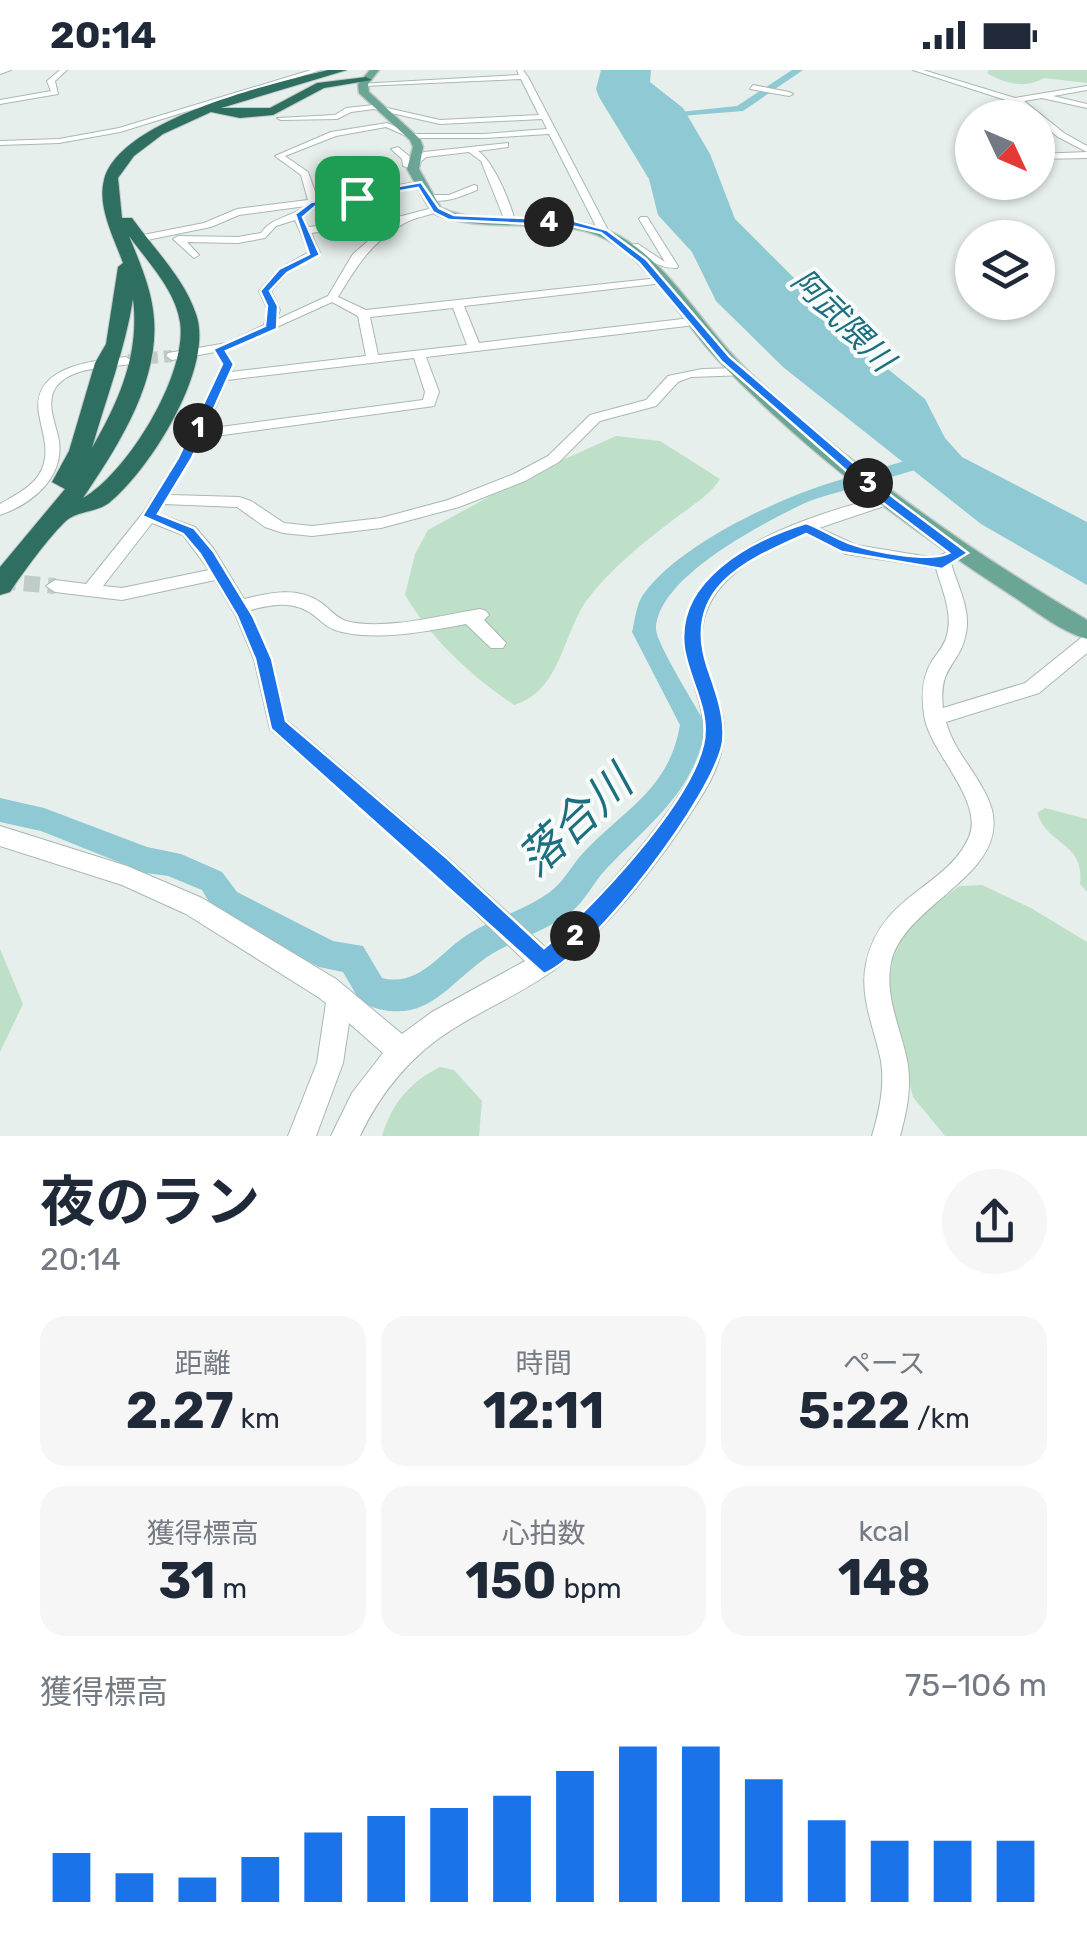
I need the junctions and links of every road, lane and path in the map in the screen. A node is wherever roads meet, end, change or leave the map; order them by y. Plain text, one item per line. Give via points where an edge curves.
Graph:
1 (8, 70) edge
2 (64, 70) edge
3 (286, 70) edge
4 (318, 70) edge
5 (342, 70) edge
6 (916, 70) edge
7 (0, 72) edge
8 (300, 74) junction
9 (522, 74) edge
10 (364, 76) edge
11 (754, 87) dead end
12 (1087, 88) edge
13 (788, 94) dead end
14 (1039, 94) junction
15 (1017, 100) edge
16 (1023, 100) edge
17 (0, 102) edge
18 (1087, 106) edge
19 (380, 107) junction
20 (207, 110) junction
21 (544, 117) junction
22 (281, 118) dead end
23 (380, 126) junction
24 (1055, 127) edge
25 (552, 131) junction
26 (362, 133) dead end
27 (521, 133) junction
28 (410, 134) junction
29 (0, 143) edge
30 (396, 149) dead end
31 (472, 150) junction
32 (1087, 150) edge
33 (1055, 155) edge
34 (417, 180) junction
35 (474, 188) dead end
36 (109, 200) junction
37 (312, 203) junction
38 (298, 216) junction
39 (403, 219) junction
40 (644, 220) dead end
41 (510, 222) junction
42 (307, 230) junction
43 (604, 232) junction
44 (147, 238) dead end
45 (368, 244) junction
46 (354, 246) dead end
47 (628, 247) junction
48 (194, 255) dead end
49 (659, 281) junction
50 (332, 298) junction
51 (457, 304) junction
52 (364, 314) junction
53 (691, 322) junction
54 (273, 326) junction
55 (474, 348) junction
56 (219, 349) junction
57 (182, 355) junction
58 (419, 355) junction
59 (373, 360) junction
60 (115, 362) junction
61 (741, 372) junction
62 (223, 377) junction
63 (196, 434) junction
64 (160, 499) junction
65 (888, 500) junction
66 (0, 510) edge
67 (62, 510) junction
68 (149, 516) junction
69 (806, 528) junction
70 (960, 553) junction
71 (942, 564) junction
72 (219, 574) junction
73 (3, 581) edge
74 (56, 586) tunnel mouth
75 (90, 591) junction
76 (240, 606) junction
77 (1087, 632) edge
78 (497, 642) dead end
79 (1087, 643) edge
80 (936, 718) junction
81 (0, 836) edge
82 (544, 962) junction
83 (339, 998) junction
84 (403, 1052) junction
85 (302, 1136) edge
86 (345, 1136) edge
87 (886, 1136) edge

1 - 7 street
2 - 17 street via 50,81 54,92
3 - 8 street
4 - 8 street
5 - 20 highway
6 - 15 street
8 - 29 street via 120,130
9 - 10 street
9 - 21 street
10 - 19 main road via 364,93
10 - 20 highway
10 - 20 highway via 321,85 268,112
11 - 13 street
12 - 14 street
14 - 16 street
14 - 18 street
19 - 21 street via 440,122
19 - 22 street
19 - 28 main road
20 - 36 highway via 152,135 120,164
21 - 25 street
23 - 26 street
23 - 28 street
23 - 37 street via 322,136 279,156 305,174
24 - 32 street
25 - 27 street
25 - 43 street
27 - 28 street
27 - 31 street via 513,144
28 - 34 main road via 418,147
30 - 34 street
31 - 34 street via 422,156
31 - 41 street via 504,196
32 - 33 street
34 - 35 street via 450,198
34 - 37 street via 360,201
34 - 39 street
34 - 41 main road via 462,220
36 - 57 highway via 159,262 189,318 194,339
36 - 60 highway via 127,275
36 - 67 highway via 147,312 142,356 108,442
37 - 38 street
37 - 44 street via 238,212
38 - 42 street
38 - 48 street via 249,239 178,239
39 - 42 street
39 - 45 street
40 - 47 street via 673,266
41 - 43 main road via 571,223
42 - 54 street via 315,255 283,271 265,291
43 - 47 main road
45 - 46 street
45 - 50 street
47 - 49 main road
49 - 51 street
49 - 53 main road
50 - 52 street
50 - 54 street
51 - 52 street
51 - 55 street
52 - 59 street
53 - 55 street
53 - 61 main road
54 - 56 street
55 - 58 street
56 - 57 street
56 - 62 street via 228,362
57 - 67 highway via 171,403 114,485 90,504
58 - 59 street
58 - 63 street via 432,392 429,403
59 - 62 street
60 - 66 street via 74,370 48,388 49,470 28,494
60 - 73 highway via 74,464
61 - 64 street via 670,381 652,403 590,421 544,466 376,524 277,528 239,502
61 - 65 main road
62 - 63 street
63 - 64 street
64 - 68 street
65 - 69 street
65 - 70 main road
67 - 73 highway
68 - 72 street via 188,531
68 - 75 street
69 - 71 street via 852,550
69 - 82 street via 733,564 702,595 692,636 714,726 707,765 621,888
70 - 71 street
70 - 77 main road
71 - 80 street via 955,592 958,632 931,684
72 - 75 street via 122,594
72 - 76 street
74 - 75 street
76 - 78 street via 295,598 345,628 475,616
76 - 82 street via 263,659 277,724
79 - 80 street via 1032,688
80 - 87 street via 978,800 982,830 952,874 900,918 878,963 879,1004 896,1084
81 - 83 street via 127,876 194,906
82 - 84 street via 439,1022
83 - 84 street
83 - 85 street via 330,1063
84 - 86 street

